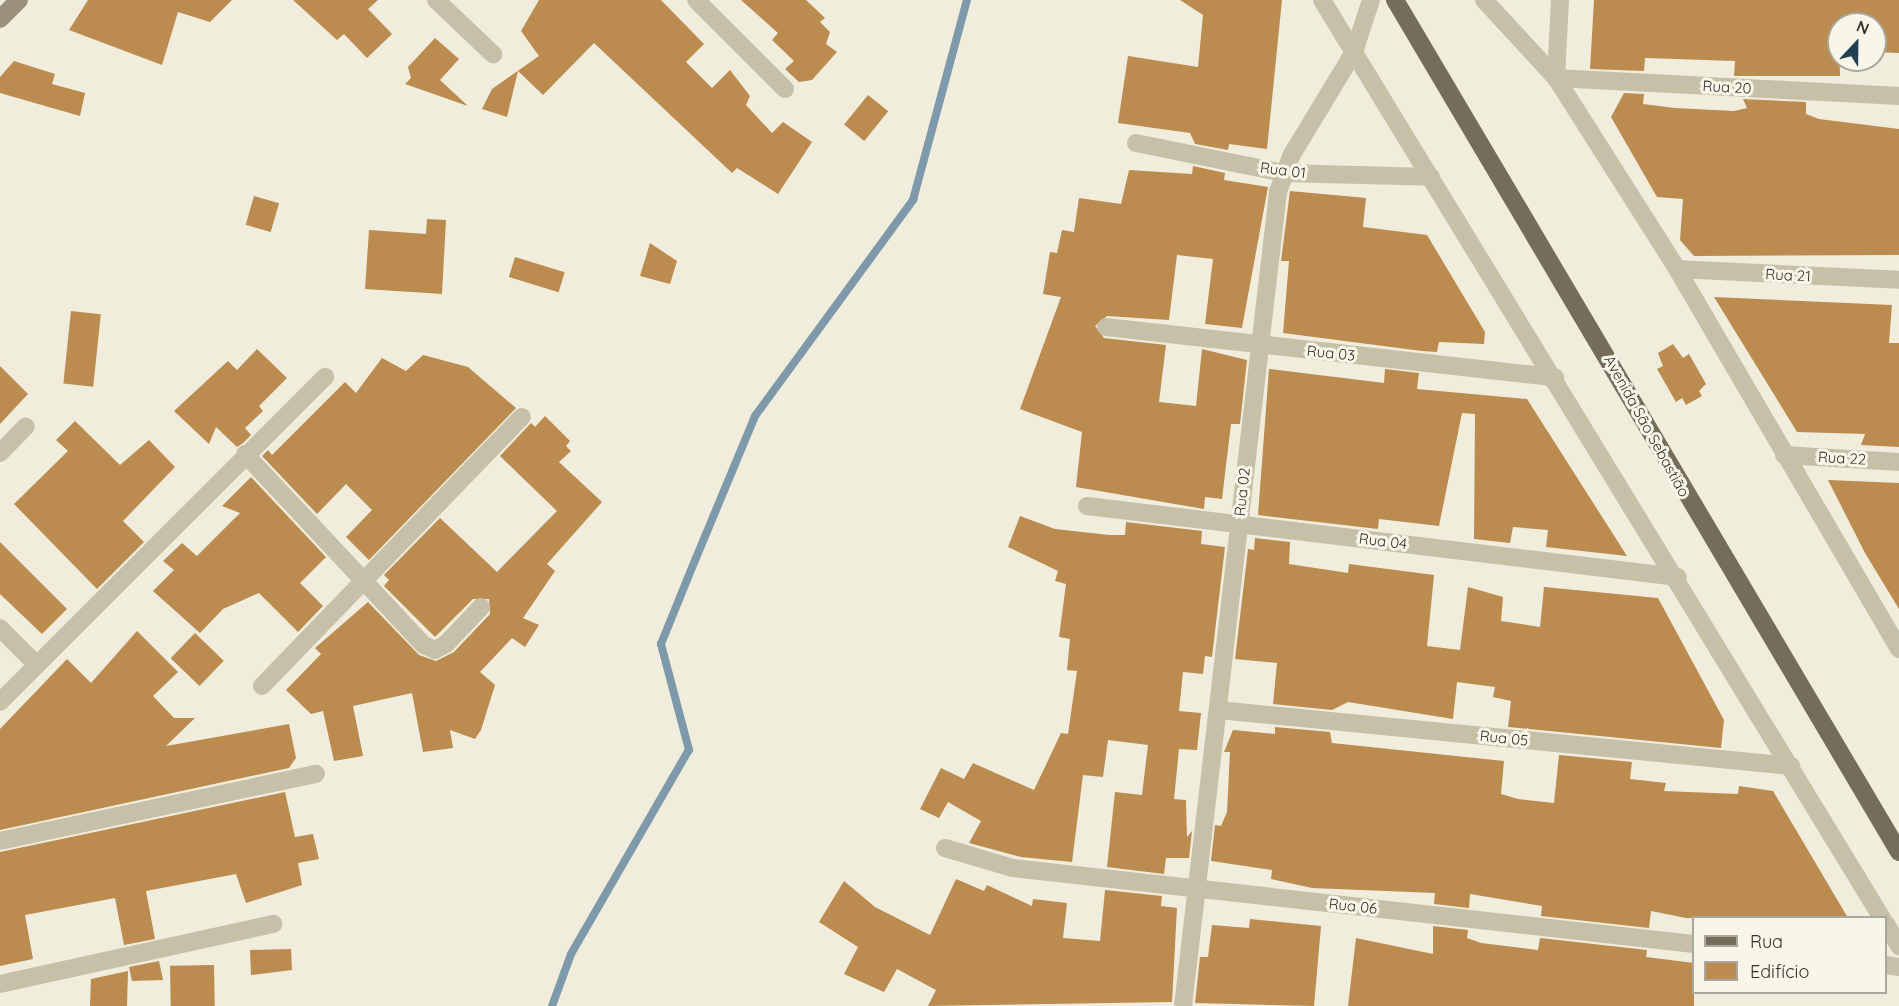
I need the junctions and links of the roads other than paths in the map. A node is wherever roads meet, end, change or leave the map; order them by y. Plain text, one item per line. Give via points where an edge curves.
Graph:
1 (19, 0) edge
2 (436, 0) edge
3 (696, 0) edge
4 (1322, 0) edge
5 (1371, 0) edge
6 (1395, 0) edge
7 (1484, 0) edge
8 (1560, 0) edge
9 (0, 19) edge
10 (1354, 52) junction
11 (493, 54) dead end
12 (1556, 78) junction
13 (785, 89) dead end
14 (1899, 96) edge
15 (1136, 143) dead end
16 (1283, 173) junction
17 (1431, 177) junction
18 (1677, 269) junction
19 (1899, 280) edge
20 (1106, 327) dead end
21 (1259, 345) junction
22 (325, 377) dead end
23 (1555, 377) junction
24 (522, 417) dead end
25 (26, 426) dead end
26 (0, 453) edge
27 (245, 454) junction
28 (1785, 455) junction
29 (1899, 462) edge
30 (1087, 506) dead end
31 (1239, 524) junction
32 (1678, 577) junction
33 (369, 581) junction
34 (481, 607) dead end
35 (0, 628) edge
36 (1898, 644) edge
37 (36, 664) junction
38 (262, 686) dead end
39 (0, 702) edge
40 (1218, 710) junction
41 (1791, 766) junction
42 (316, 774) dead end
43 (0, 841) edge
44 (945, 848) dead end
45 (1899, 852) edge
46 (1198, 888) junction
47 (1881, 916) edge
48 (274, 924) dead end
49 (1887, 926) edge
50 (1692, 944) edge
51 (1899, 946) edge
52 (0, 984) edge
53 (1183, 1006) edge

1 - 9 street
2 - 11 street
3 - 13 street
4 - 10 street
5 - 10 street, Rua 02
6 - 45 main road, Avenida São Sebastião
7 - 12 street
8 - 12 street
10 - 16 street, Rua 02
10 - 17 street
12 - 14 street, Rua 20
12 - 18 street
15 - 16 street, Rua 01
16 - 17 street, Rua 01
16 - 21 street, Rua 02
17 - 23 street
18 - 19 street, Rua 21
18 - 28 street
20 - 21 street, Rua 03
21 - 23 street, Rua 03
21 - 31 street, Rua 02
22 - 27 street
23 - 32 street
24 - 33 street
25 - 26 street
27 - 33 street
27 - 37 street
28 - 29 street, Rua 22
28 - 36 street
30 - 31 street, Rua 04
31 - 32 street, Rua 04
31 - 40 street, Rua 02
32 - 41 street
33 - 34 street via 424,645 435,650
33 - 38 street
35 - 37 street
37 - 39 street
40 - 41 street, Rua 05
40 - 46 street, Rua 02
41 - 47 street
42 - 43 street
44 - 46 street, Rua 06 via 1012,868
46 - 50 street, Rua 06
46 - 53 street, Rua 02
48 - 52 street
49 - 51 street

